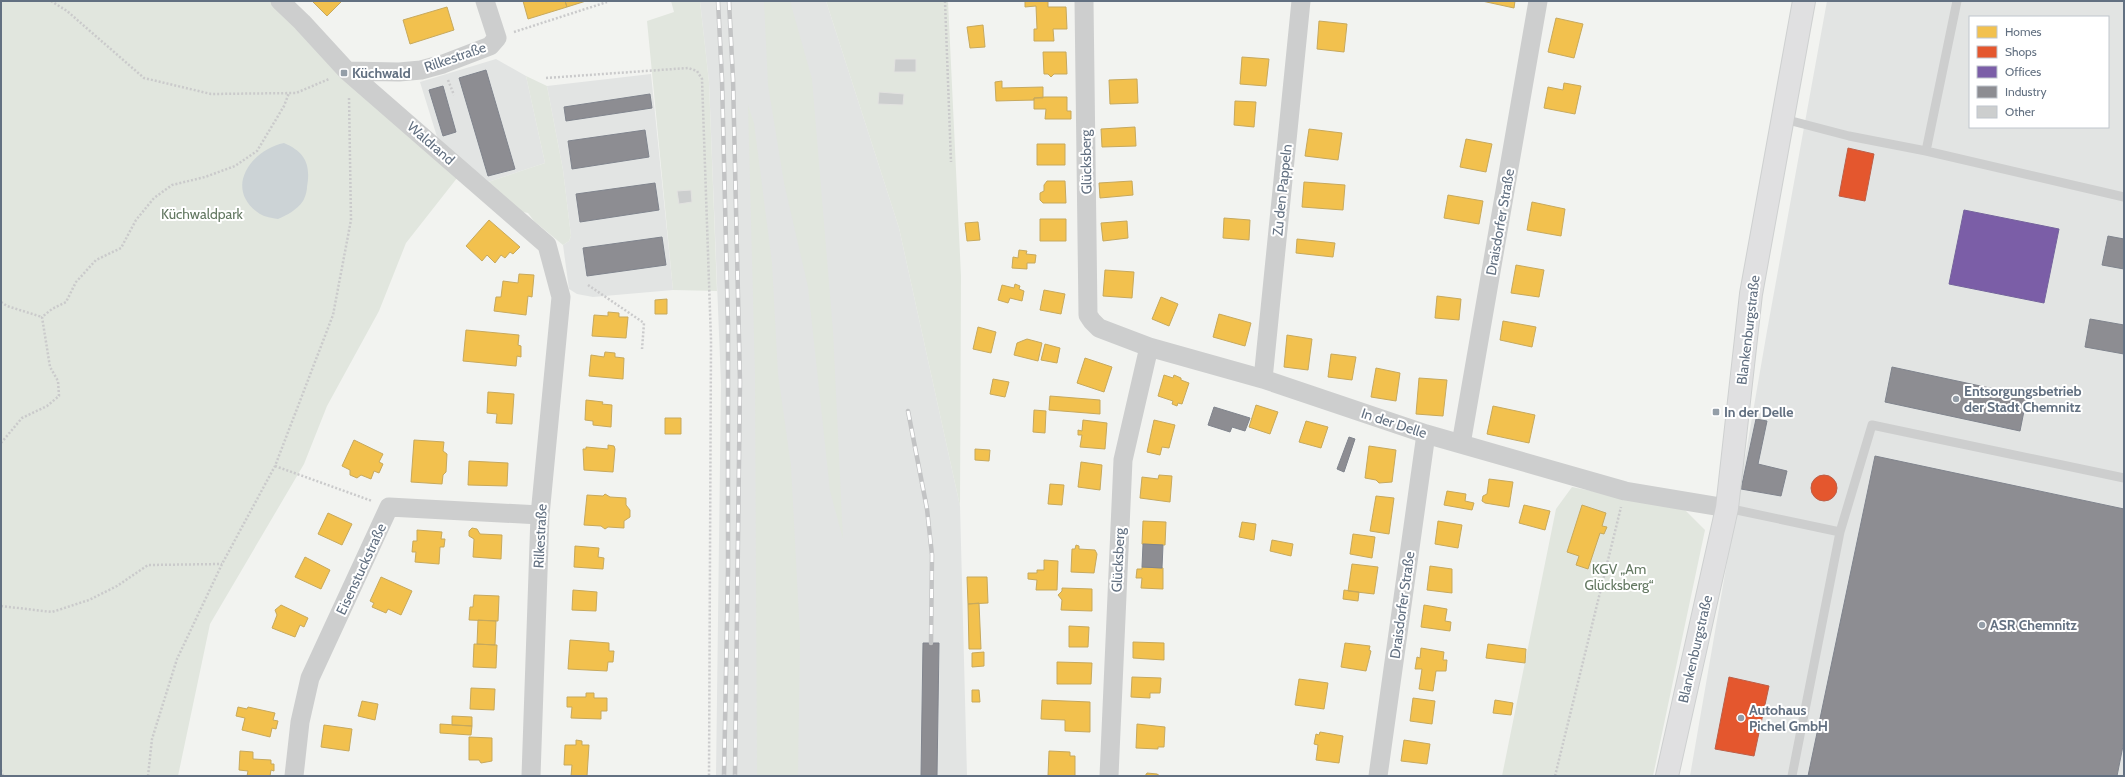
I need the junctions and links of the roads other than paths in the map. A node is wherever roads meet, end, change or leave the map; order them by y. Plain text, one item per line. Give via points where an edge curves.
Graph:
1 (280, 1) edge
2 (485, 1) edge
3 (1084, 1) edge
4 (1301, 1) edge
5 (1538, 1) edge
6 (1804, 1) edge
7 (1957, 1) edge
8 (347, 71) junction
9 (1784, 119) junction
10 (1926, 151) junction
11 (2124, 197) edge
12 (561, 297) joint
13 (1092, 321) joint
14 (1149, 346) junction
15 (1263, 379) junction
16 (1426, 434) junction
17 (1461, 444) junction
18 (2124, 478) edge
19 (1727, 508) junction
20 (540, 515) junction
21 (1840, 532) junction
22 (294, 776) edge
23 (531, 776) edge
24 (1109, 776) edge
25 (1378, 776) edge
26 (1667, 776) edge
27 (1792, 776) edge

1 - 8 street, Waldrand
2 - 8 street, Rilkestraße via 497,38 490,46 421,70
3 - 13 street, Glücksberg via 1088,315
4 - 15 street, Zu den Pappeln
5 - 17 street, Draisdorfer Straße
6 - 9 main road, Blankenburgstraße
7 - 10 lane
8 - 12 street, Waldrand via 547,245
9 - 10 lane via 1850,136
9 - 19 main road, Blankenburgstraße via 1751,294
10 - 11 lane
12 - 20 street, Rilkestraße
13 - 14 street, In der Delle via 1099,328
14 - 15 street, In der Delle
14 - 24 street, Glücksberg via 1123,460
15 - 16 street, In der Delle
16 - 17 street, In der Delle
16 - 25 street, Draisdorfer Straße
17 - 19 street, In der Delle via 1625,491
18 - 21 lane via 1872,425
19 - 21 lane
19 - 26 main road, Blankenburgstraße
20 - 22 street, Eisenstuckstraße via 389,508 310,678 300,722
20 - 23 street, Rilkestraße
21 - 27 lane

